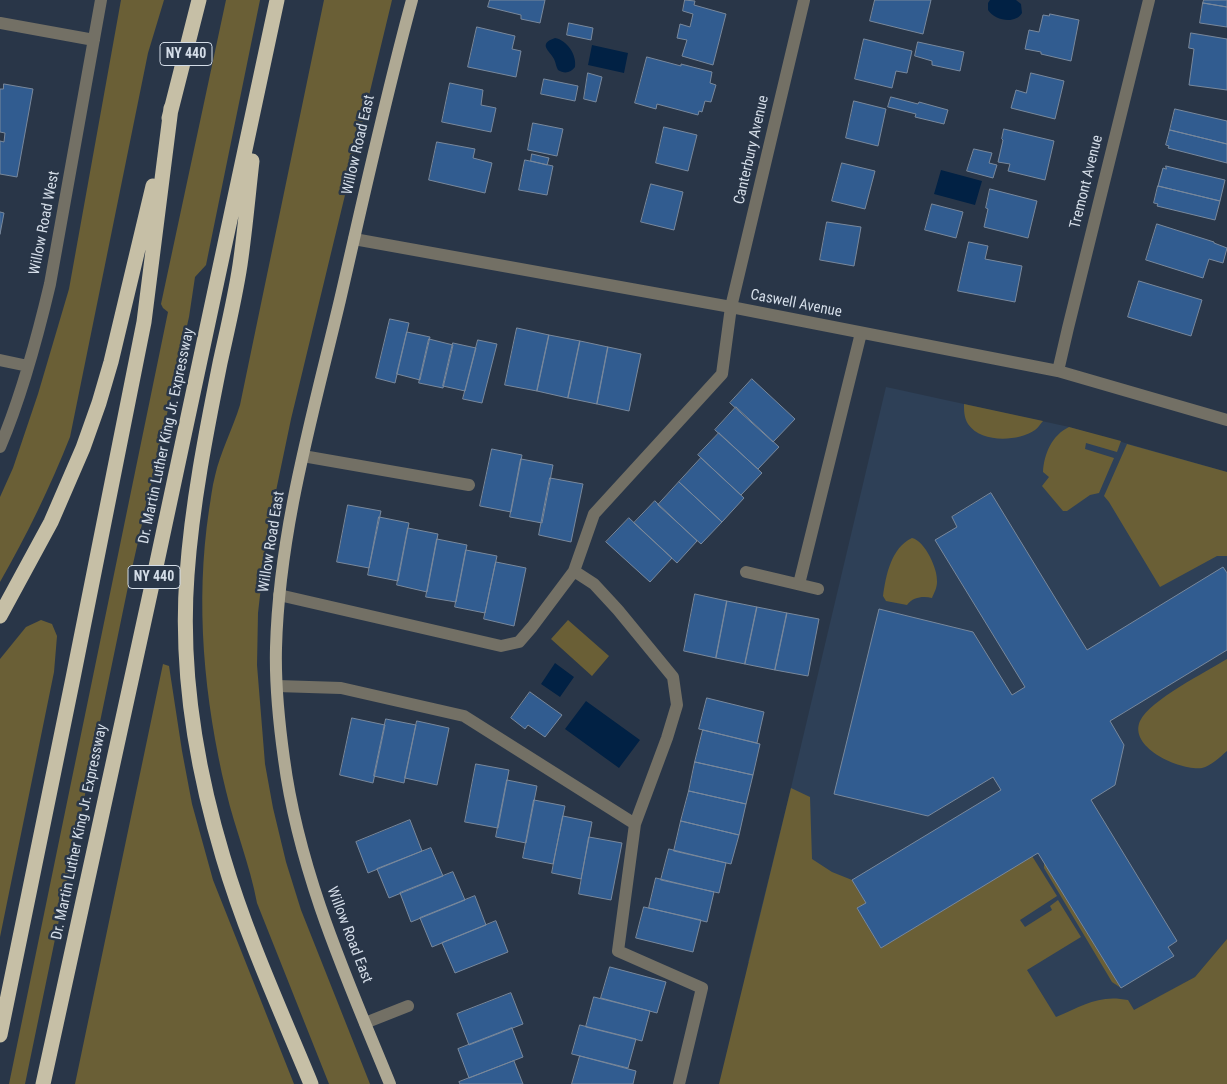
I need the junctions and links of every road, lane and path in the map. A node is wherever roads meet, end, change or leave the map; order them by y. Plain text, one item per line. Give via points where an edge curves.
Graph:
1 (101, 0) edge
2 (199, 0) edge
3 (277, 0) edge
4 (412, 0) edge
5 (804, 0) edge
6 (1149, 0) edge
7 (0, 23) edge
8 (94, 40) junction
9 (263, 70) junction
10 (171, 108) junction
11 (354, 239) junction
12 (731, 307) junction
13 (861, 333) junction
14 (0, 360) edge
15 (28, 366) junction
16 (1058, 371) junction
17 (1227, 420) edge
18 (0, 448) edge
19 (303, 456) junction
20 (469, 485) dead end
21 (29, 563) junction
22 (574, 571) junction
23 (746, 572) dead end
24 (799, 584) junction
25 (818, 588) dead end
26 (279, 595) junction
27 (0, 607) edge
28 (0, 616) edge
29 (277, 686) junction
30 (635, 824) junction
31 (408, 1006) dead end
32 (365, 1023) junction
33 (0, 1035) edge
34 (43, 1084) edge
35 (310, 1084) edge
36 (390, 1084) edge
37 (680, 1084) edge

1 - 8 street, Willow Road West
2 - 10 highway, NY 440
3 - 9 highway, Dr. Martin Luther King Jr. Expressway / NY 440
4 - 11 main road, Willow Road East
5 - 12 street, Canterbury Avenue
6 - 16 street, Tremont Avenue
7 - 8 street
8 - 15 street, Willow Road West via 53,268
9 - 34 highway, Dr. Martin Luther King Jr. Expressway / NY 440
9 - 35 highway via 240,266 196,495 187,575 187,650 198,750 223,859
10 - 21 highway, NY 440 via 99,404 51,522
10 - 33 highway via 144,322
11 - 12 street, Caswell Avenue
11 - 19 main road, Willow Road East
12 - 13 street, Caswell Avenue
12 - 22 street, Canterbury Avenue via 722,374 594,514
13 - 16 street, Caswell Avenue
13 - 24 street
14 - 15 street
15 - 18 street, Willow Road West
16 - 17 street, Caswell Avenue
19 - 20 street
19 - 26 main road, Willow Road East
21 - 27 highway, NY 440
21 - 28 highway
22 - 26 street, Canterbury Avenue via 519,642 501,646
22 - 30 street via 594,584 673,677 677,705
23 - 24 street
24 - 25 street
26 - 29 main road, Willow Road East
29 - 30 street via 341,688 464,716
29 - 32 main road, Willow Road East via 290,798 307,869
30 - 37 street via 618,951 702,988
31 - 32 street
32 - 36 main road, Willow Road East

